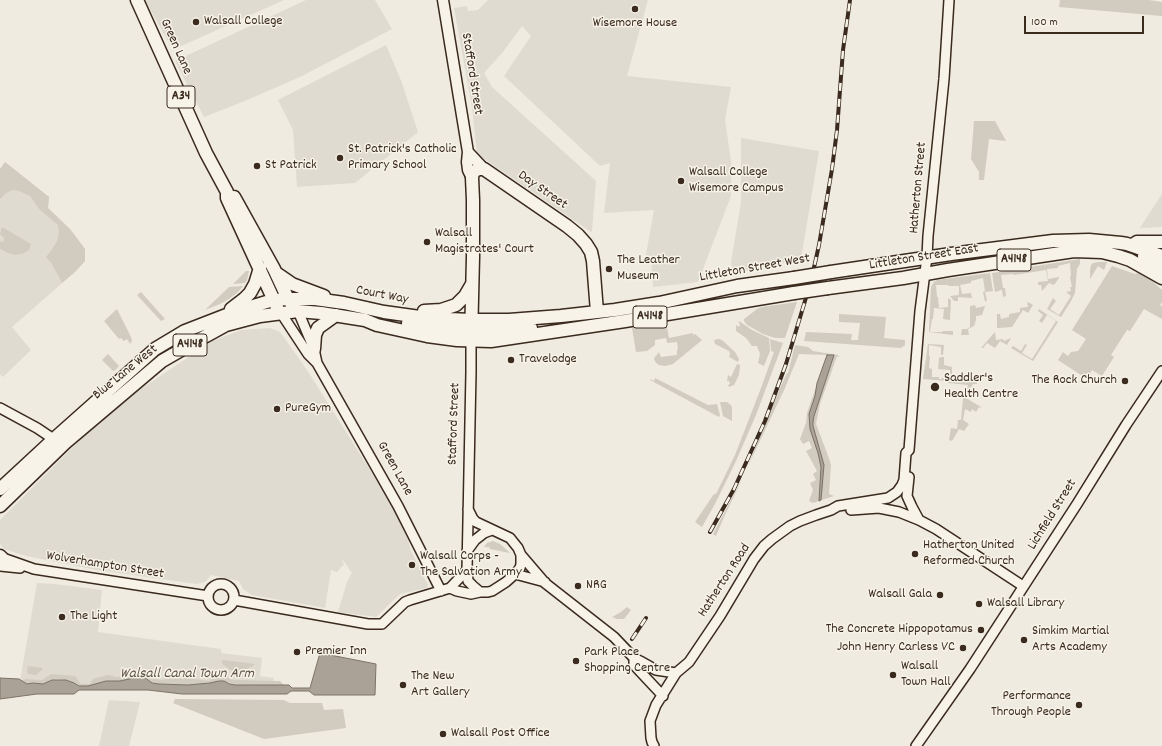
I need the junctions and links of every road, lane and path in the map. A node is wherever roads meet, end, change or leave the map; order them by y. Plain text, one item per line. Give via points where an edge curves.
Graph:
1 (137, 0) edge
2 (443, 0) edge
3 (949, 0) edge
4 (468, 152) junction
5 (476, 173) junction
6 (228, 192) junction
7 (1162, 242) edge
8 (1136, 247) junction
9 (1162, 256) edge
10 (927, 257) junction
11 (1162, 266) edge
12 (260, 268) junction
13 (275, 272) junction
14 (831, 272) joint
15 (925, 274) junction
16 (1162, 278) edge
17 (472, 282) junction
18 (828, 288) joint
19 (288, 299) junction
20 (273, 300) junction
21 (347, 304) junction
22 (298, 311) junction
23 (597, 312) junction
24 (281, 313) junction
25 (393, 314) junction
26 (336, 315) junction
27 (219, 318) junction
28 (584, 327) junction
29 (471, 330) junction
30 (314, 349) junction
31 (317, 363) junction
32 (1162, 371) edge
33 (0, 408) edge
34 (52, 436) junction
35 (909, 450) junction
36 (0, 489) edge
37 (898, 492) joint
38 (0, 506) edge
39 (468, 508) junction
40 (831, 510) junction
41 (919, 520) junction
42 (492, 530) junction
43 (467, 551) junction
44 (521, 555) junction
45 (0, 559) edge
46 (467, 570) junction
47 (515, 574) junction
48 (546, 583) junction
49 (1023, 586) junction
50 (450, 588) junction
51 (441, 591) junction
52 (480, 592) junction
53 (208, 596) junction
54 (234, 600) junction
55 (634, 658) junction
56 (676, 672) junction
57 (662, 696) junction
58 (926, 732) junction
59 (654, 746) edge
60 (916, 746) edge
61 (922, 746) edge

1 - 6 highway, Green Lane / A34 via 206,153
2 - 4 main road, Stafford Street
3 - 10 street, Hatherton Street
4 - 5 main road
4 - 5 main road, Stafford Street via 468,170
5 - 17 highway, Stafford Street
5 - 23 highway, Day Street via 567,226 589,248 593,261
6 - 12 highway, Green Lane / A34 via 227,198
6 - 13 highway, Green Lane / A34 via 233,195
7 - 8 highway via 1137,242
8 - 9 highway, Littleton Street East / A4148
8 - 10 highway, Littleton Street East / A4148 via 1089,240 1053,241
8 - 11 highway via 1143,256
10 - 14 highway, Littleton Street East / A4148
10 - 15 street, Hatherton Street
12 - 20 highway, Green Lane / A34
12 - 27 highway via 247,297
13 - 19 highway, Green Lane / A34
13 - 21 highway via 292,284
14 - 23 highway, Littleton Street West / A4148, bridge via 737,286 659,303
15 - 16 highway, Littleton Street East / A4148 via 1074,251 1095,251 1130,260
15 - 18 highway, Littleton Street East / A4148
15 - 35 street, Hatherton Street
17 - 25 highway via 465,296 448,309 402,311
17 - 29 highway, Stafford Street
18 - 28 highway, Littleton Street West / A4148, bridge
19 - 20 highway, Blue Lane West / A4148
19 - 21 highway, Court Way / A4148 via 315,299
19 - 22 highway, Green Lane / A34
20 - 24 highway, Green Lane / A34
20 - 27 highway, Blue Lane West / A4148
21 - 25 highway, Court Way / A4148
21 - 29 highway via 359,312 383,318 432,328
22 - 24 highway, Blue Lane West / A4148
22 - 26 highway, Court Way / A4148
22 - 30 street, Green Lane
23 - 28 highway
23 - 29 highway, Littleton Street West / A4148 via 536,318
24 - 31 street, Green Lane via 308,354
24 - 34 highway, Blue Lane West / A4148 via 226,326 195,342 162,361
25 - 29 highway, Court Way / A4148 via 427,318
26 - 29 highway, Court Way / A4148 via 427,336 452,339
26 - 30 highway via 318,328
27 - 34 highway, Blue Lane West / A4148 via 185,331 155,350 68,426
28 - 29 highway, Littleton Street West / A4148 via 553,332 546,328
29 - 39 street, Stafford Street
30 - 31 street, Green Lane
31 - 51 street, Green Lane
32 - 49 street, Lichfield Street
33 - 34 street
34 - 36 highway, Blue Lane West / A4148
34 - 38 highway, Blue Lane West / A4148
35 - 37 street, Hatherton Street via 906,453 903,483
35 - 41 street, Hatherton Street via 911,453 907,496
37 - 40 street, Hatherton Road via 884,499 838,506
39 - 42 street via 476,522
39 - 43 street, Stafford Street
40 - 41 street, Hatherton Road via 878,508 899,512
40 - 56 street, Hatherton Road via 790,526 764,546 689,662
41 - 49 street, Hatherton Road
42 - 43 street via 475,540
42 - 44 street via 510,538
43 - 46 street, Stafford Street
44 - 47 street via 520,568
44 - 48 street
45 - 53 street, Wolverhampton Street via 34,569
46 - 50 street
46 - 52 street, Stafford Street via 468,581
47 - 48 street
47 - 52 street via 492,591
48 - 55 street via 614,637
49 - 58 street, Lichfield Street
50 - 51 street
50 - 52 street via 471,594
51 - 54 street via 405,602 382,624 368,624
53 - 54 street via 212,607 220,610 230,607
53 - 54 street via 210,589 216,584 221,584 232,589
55 - 56 street via 656,670
55 - 57 street via 634,665
56 - 57 street, Hatherton Road
57 - 59 street, Hatherton Road via 650,721 650,738
58 - 60 street, Lichfield Street
58 - 61 street, Lichfield Street

